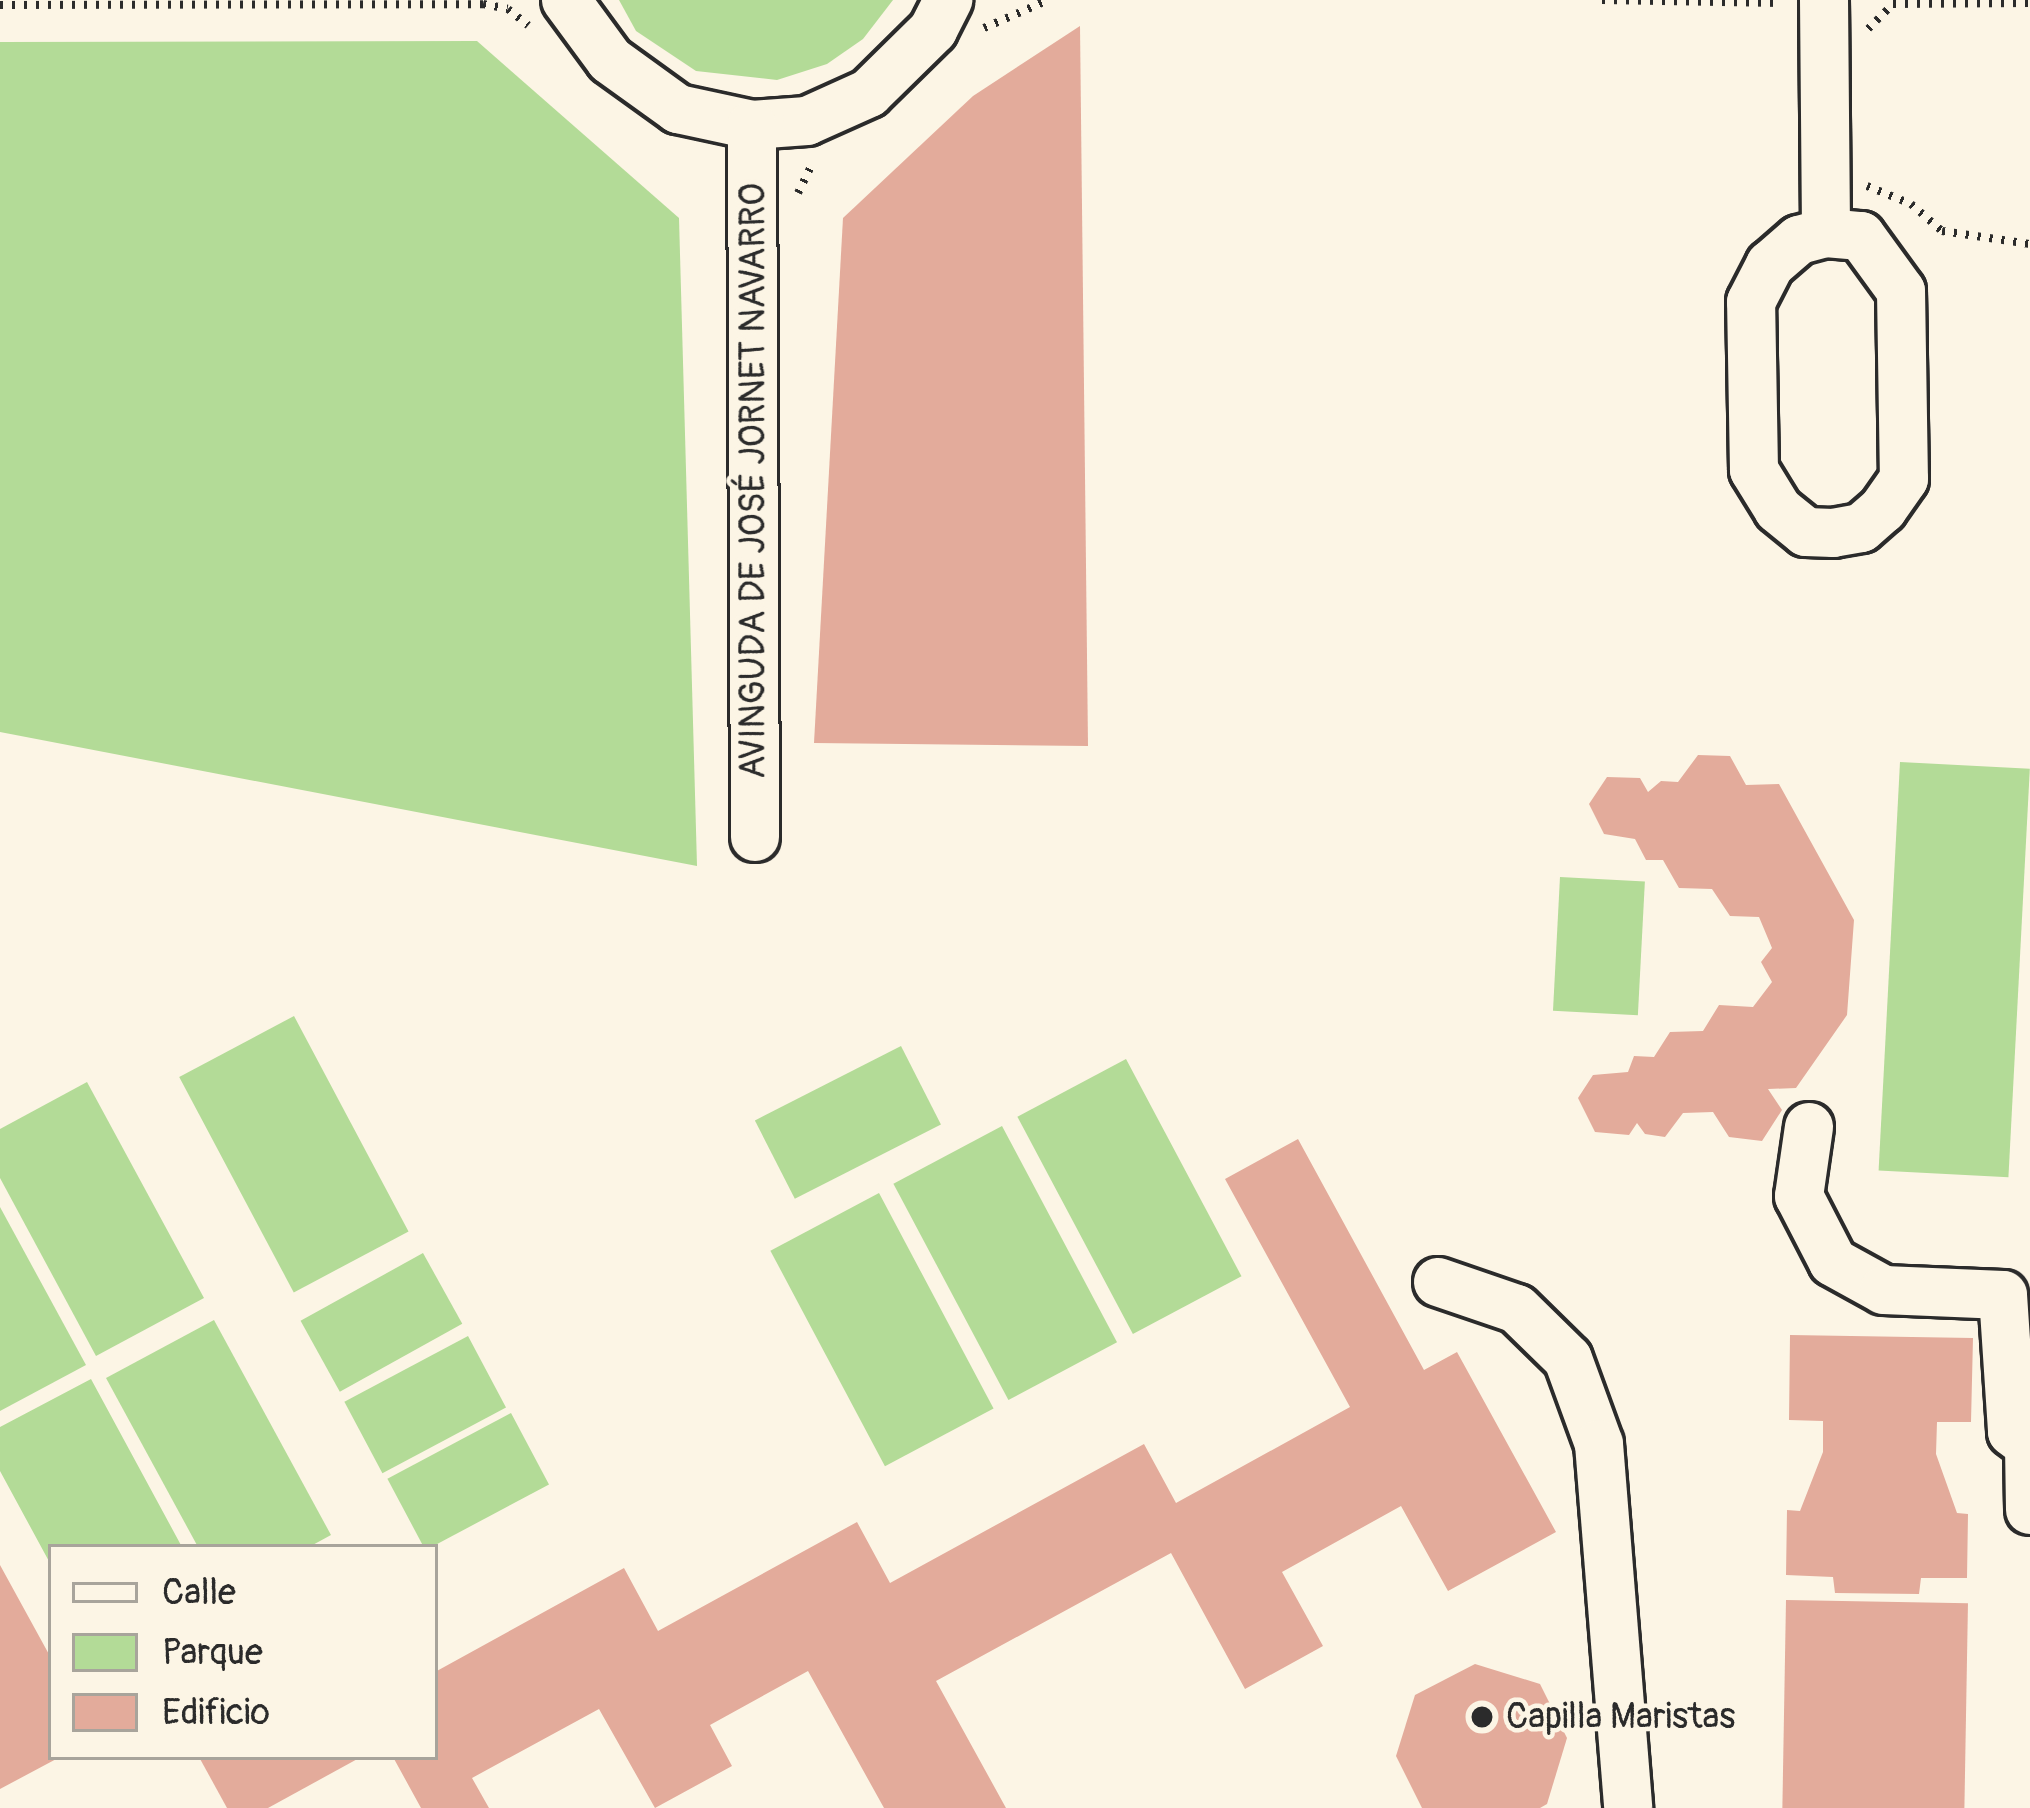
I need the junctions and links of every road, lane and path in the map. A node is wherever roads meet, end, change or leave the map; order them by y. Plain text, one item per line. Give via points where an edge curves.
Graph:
1 (566, 0) edge
2 (948, 0) edge
3 (1824, 0) edge
4 (752, 125) junction
5 (1826, 180) junction
6 (1826, 232) junction
7 (2030, 244) edge
8 (755, 838) dead end
9 (1809, 1127) dead end
10 (1438, 1282) dead end
11 (2030, 1510) edge
12 (1628, 1808) edge

1 - 4 street via 610,60 678,110
2 - 4 street via 933,30 869,93 807,121
3 - 5 street
4 - 8 street, AVINGUDA DE JOSÉ JORNET NAVARRO
5 - 6 street
5 - 7 path via 1883,188 1942,231
6 - 6 street via 1799,240 1770,265 1751,302 1754,470 1778,509 1806,532 1833,533 1861,528 1904,479 1903,361 1901,291 1861,236
9 - 11 street via 1799,1196 1833,1262 1884,1290 2003,1295 2012,1432 2029,1445
10 - 12 street via 1517,1309 1568,1359 1599,1444

